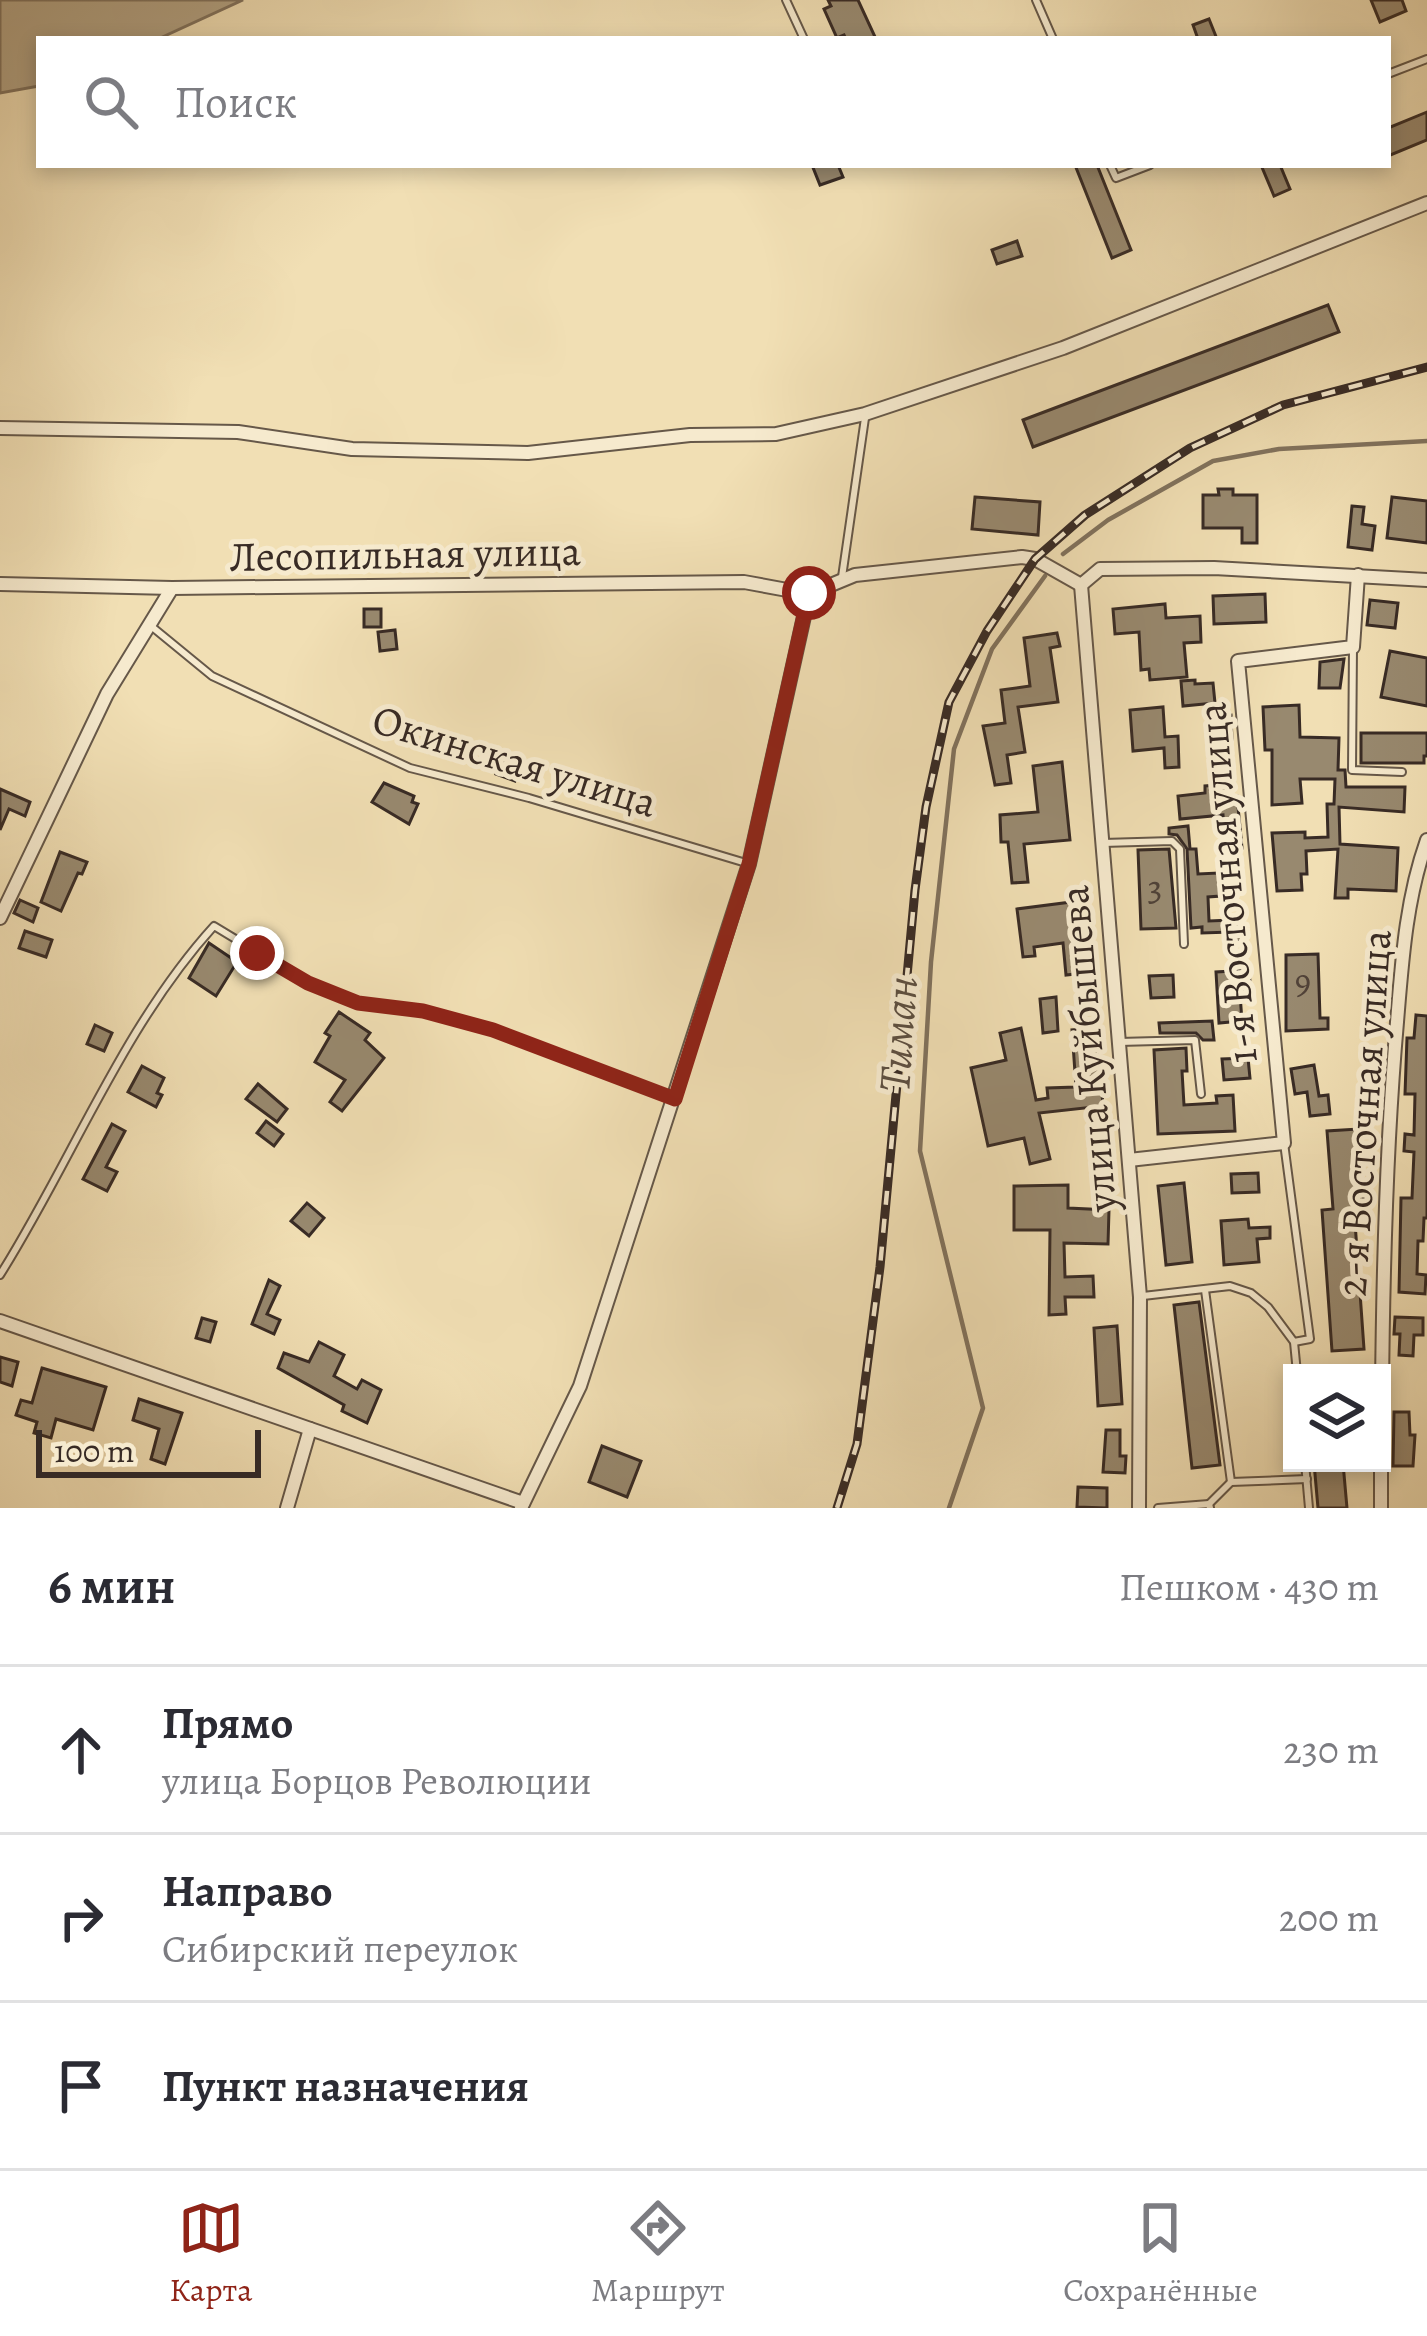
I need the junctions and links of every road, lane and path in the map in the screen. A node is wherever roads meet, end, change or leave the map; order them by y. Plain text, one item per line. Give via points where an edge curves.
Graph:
1 (786, 0) edge
2 (1036, 0) edge
3 (803, 36) edge
4 (1052, 36) edge
5 (1427, 59) edge
6 (1391, 73) edge
7 (1111, 168) edge
8 (1142, 168) edge
9 (1427, 203) edge
10 (865, 414) junction
11 (0, 428) edge
12 (1358, 574) junction
13 (841, 580) junction
14 (1427, 580) edge
15 (0, 584) edge
16 (1081, 584) junction
17 (172, 588) junction
18 (809, 593) junction
19 (148, 624) junction
20 (1353, 647) junction
21 (1402, 772) dead end
22 (1427, 840) edge
23 (1103, 843) junction
24 (749, 864) junction
25 (0, 918) edge
26 (1184, 944) dead end
27 (1119, 1042) junction
28 (1201, 1094) dead end
29 (675, 1099) junction
30 (1284, 1143) junction
31 (1129, 1160) junction
32 (0, 1275) edge
33 (1205, 1289) junction
34 (1140, 1297) junction
35 (0, 1322) edge
36 (1294, 1342) junction
37 (1296, 1364) edge
38 (1383, 1364) edge
39 (310, 1429) junction
40 (1307, 1472) edge
41 (1381, 1472) edge
42 (1307, 1479) junction
43 (1231, 1483) junction
44 (522, 1506) edge
45 (1209, 1506) edge
46 (287, 1508) edge
47 (1139, 1508) edge
48 (1158, 1508) edge
49 (1309, 1508) edge
50 (1381, 1508) edge

1 - 3 lane
2 - 4 lane
5 - 6 lane
7 - 8 lane via 1115,178
9 - 10 street via 1063,348
10 - 11 street via 776,434 528,452 352,448 238,431
10 - 13 lane
12 - 14 street
12 - 16 street via 1100,569
12 - 20 street
13 - 16 street via 1022,557
13 - 18 street
15 - 17 street, Лесопильная улица
16 - 23 street, улица Куйбышева
17 - 18 street, Лесопильная улица via 744,582
17 - 19 street
18 - 24 street
19 - 24 lane, Окинская улица via 212,676 410,768
19 - 25 street
20 - 21 lane via 1352,770
20 - 30 street, 1-я Восточная улица via 1238,661
22 - 38 street, 2-я Восточная улица via 1404,938 1387,1128
23 - 26 lane via 1172,842 1180,849
23 - 27 street, улица Куйбышева
24 - 29 street
27 - 28 lane via 1195,1040
27 - 31 street, улица Куйбышева
29 - 32 lane via 493,1030 358,1003 214,926 118,1065
29 - 44 street via 580,1386
30 - 31 street
30 - 36 lane via 1310,1339
31 - 34 street, улица Куйбышева
33 - 34 lane
33 - 36 lane via 1251,1293
33 - 43 lane
34 - 47 street, улица Куйбышева
35 - 39 street
36 - 37 lane
39 - 44 street
39 - 46 street
40 - 42 lane
41 - 50 street
42 - 43 lane
42 - 49 lane
43 - 45 lane
45 - 48 lane

